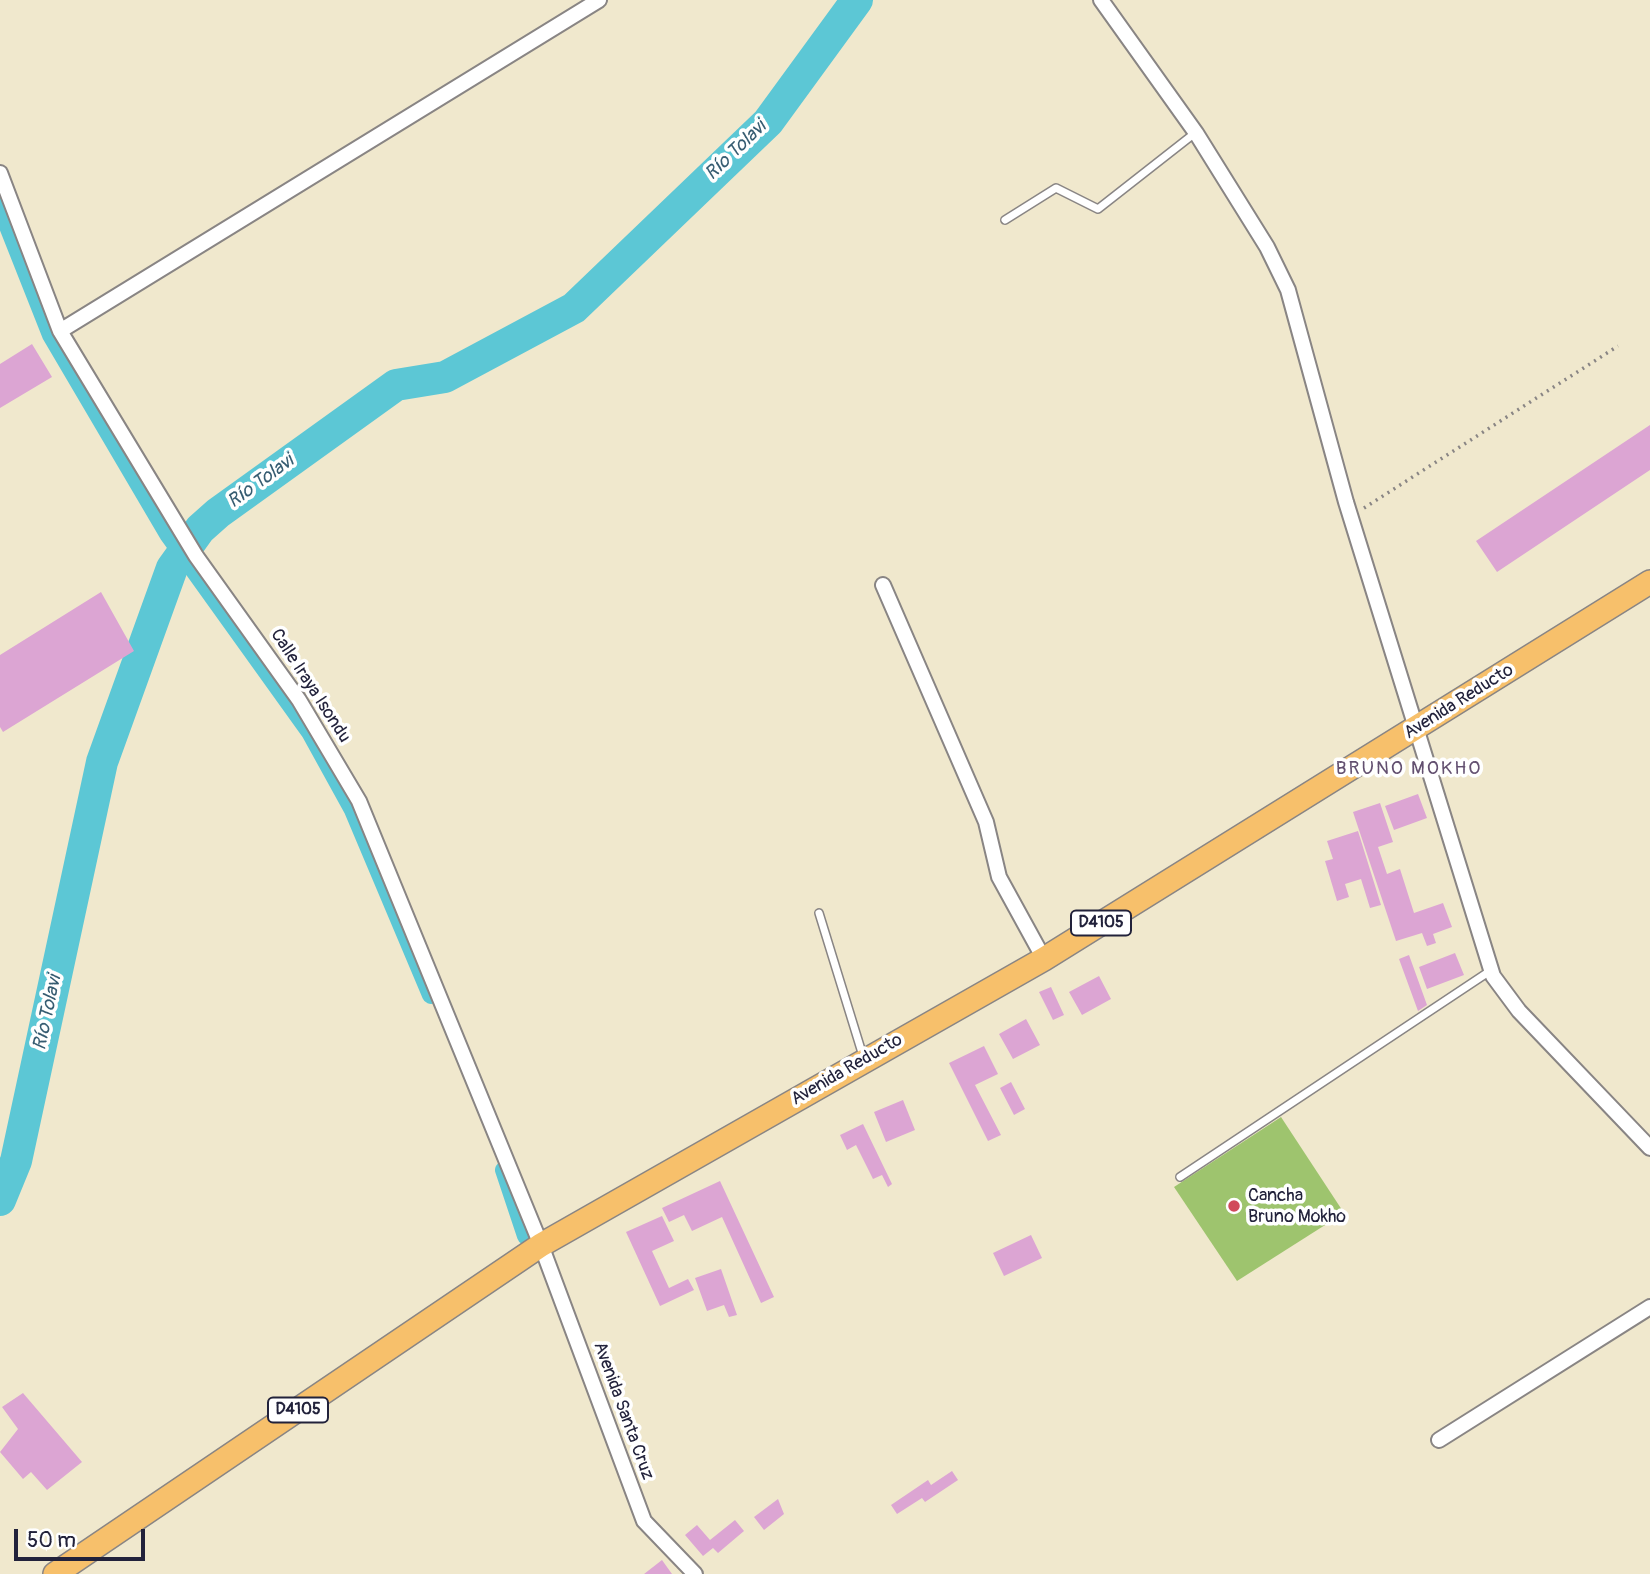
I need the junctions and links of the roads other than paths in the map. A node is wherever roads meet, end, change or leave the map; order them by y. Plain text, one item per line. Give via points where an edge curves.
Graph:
1 (599, 0) edge
2 (1101, 0) edge
3 (1196, 133) junction
4 (0, 173) edge
5 (1005, 220) dead end
6 (60, 331) junction
7 (1650, 582) edge
8 (883, 584) dead end
9 (1417, 729) junction
10 (819, 913) dead end
11 (1044, 959) junction
12 (1491, 970) junction
13 (864, 1060) junction
14 (1650, 1148) edge
15 (1180, 1177) dead end
16 (541, 1245) junction
17 (1650, 1307) edge
18 (1439, 1440) dead end
19 (55, 1574) edge
20 (695, 1574) edge

1 - 6 street
2 - 3 street
3 - 5 lane via 1098,209 1056,188
3 - 9 street via 1267,247 1288,290
4 - 6 street, Calle Iraya Isondu
6 - 16 street, Calle Iraya Isondu via 196,556 299,700 359,801
7 - 9 main road, Avenida Reducto / D4105
8 - 11 street via 986,822 999,877
9 - 11 main road, Avenida Reducto / D4105
9 - 12 street
10 - 13 lane
11 - 13 main road, Avenida Reducto / D4105
12 - 14 street via 1519,1010
12 - 15 lane
13 - 16 main road, Avenida Reducto / D4105
16 - 19 main road, Avenida Reducto / D4105
16 - 20 street, Avenida Santa Cruz via 644,1521
17 - 18 street

